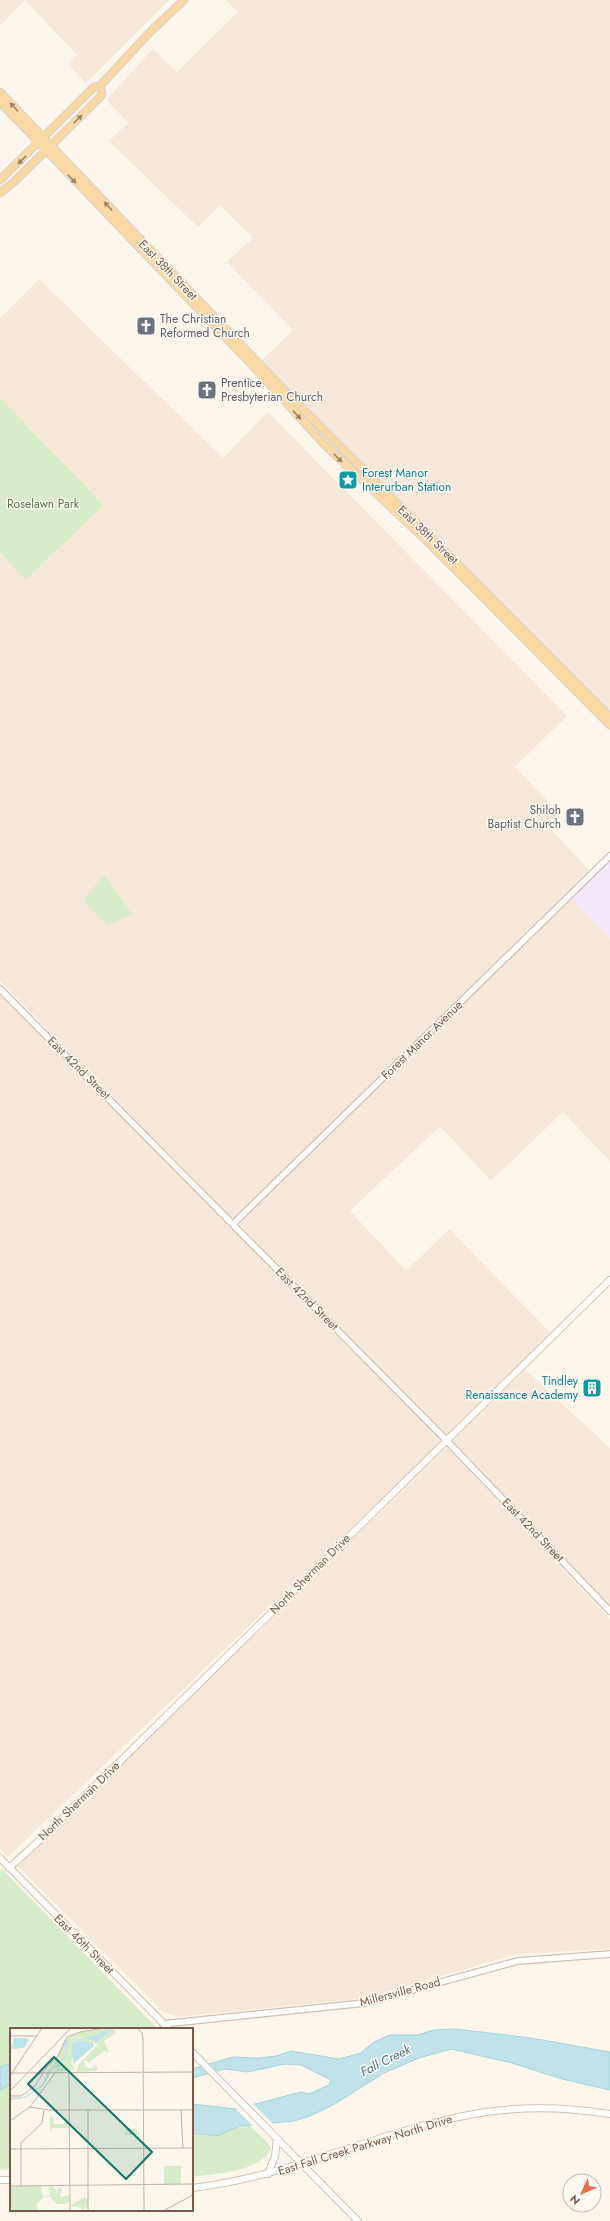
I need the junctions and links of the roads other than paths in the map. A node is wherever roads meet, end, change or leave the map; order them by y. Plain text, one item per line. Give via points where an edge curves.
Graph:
1 (184, 0) edge
2 (100, 86) junction
3 (0, 92) edge
4 (0, 102) edge
5 (41, 141) junction
6 (48, 149) junction
7 (0, 180) edge
8 (0, 193) edge
9 (610, 717) edge
10 (610, 725) edge
11 (610, 856) edge
12 (0, 989) edge
13 (233, 1224) junction
14 (610, 1280) edge
15 (446, 1440) junction
16 (610, 1611) edge
17 (0, 1858) edge
18 (9, 1868) junction
19 (610, 1954) edge
20 (163, 2024) junction
21 (168, 2028) edge
22 (193, 2053) edge
23 (610, 2114) edge
24 (277, 2138) junction
25 (302, 2164) junction
26 (268, 2174) junction
27 (193, 2188) edge
28 (358, 2221) edge

1 - 2 main road
2 - 5 main road via 94,87
6 -> 2 main road via 101,96
5 -> 3 main road, East 38th Street
4 - 5 main road, East 38th Street
5 - 6 main road, East 38th Street
5 -> 7 main road
6 - 8 main road
9 -> 6 main road, East 38th Street via 340,447
6 -> 10 main road, East 38th Street via 324,443 435,548
11 - 13 street, Forest Manor Avenue
12 - 13 street, East 42nd Street
13 - 15 street, East 42nd Street
14 - 15 main road, North Sherman Drive
15 - 16 street, East 42nd Street
15 - 18 main road, North Sherman Drive via 42,1839
17 - 18 main road, East 46th Street
18 - 20 main road, East 46th Street
19 - 20 street, Millersville Road via 518,1961 365,2003
20 - 21 main road, East 46th Street
22 - 24 main road
23 - 25 main road, East Fall Creek Parkway North Drive via 547,2108 474,2114 403,2131
24 - 25 main road
24 - 26 main road via 275,2158
25 - 26 main road, East Fall Creek Parkway North Drive
25 - 28 main road
26 - 27 main road, East Fall Creek Parkway North Drive

